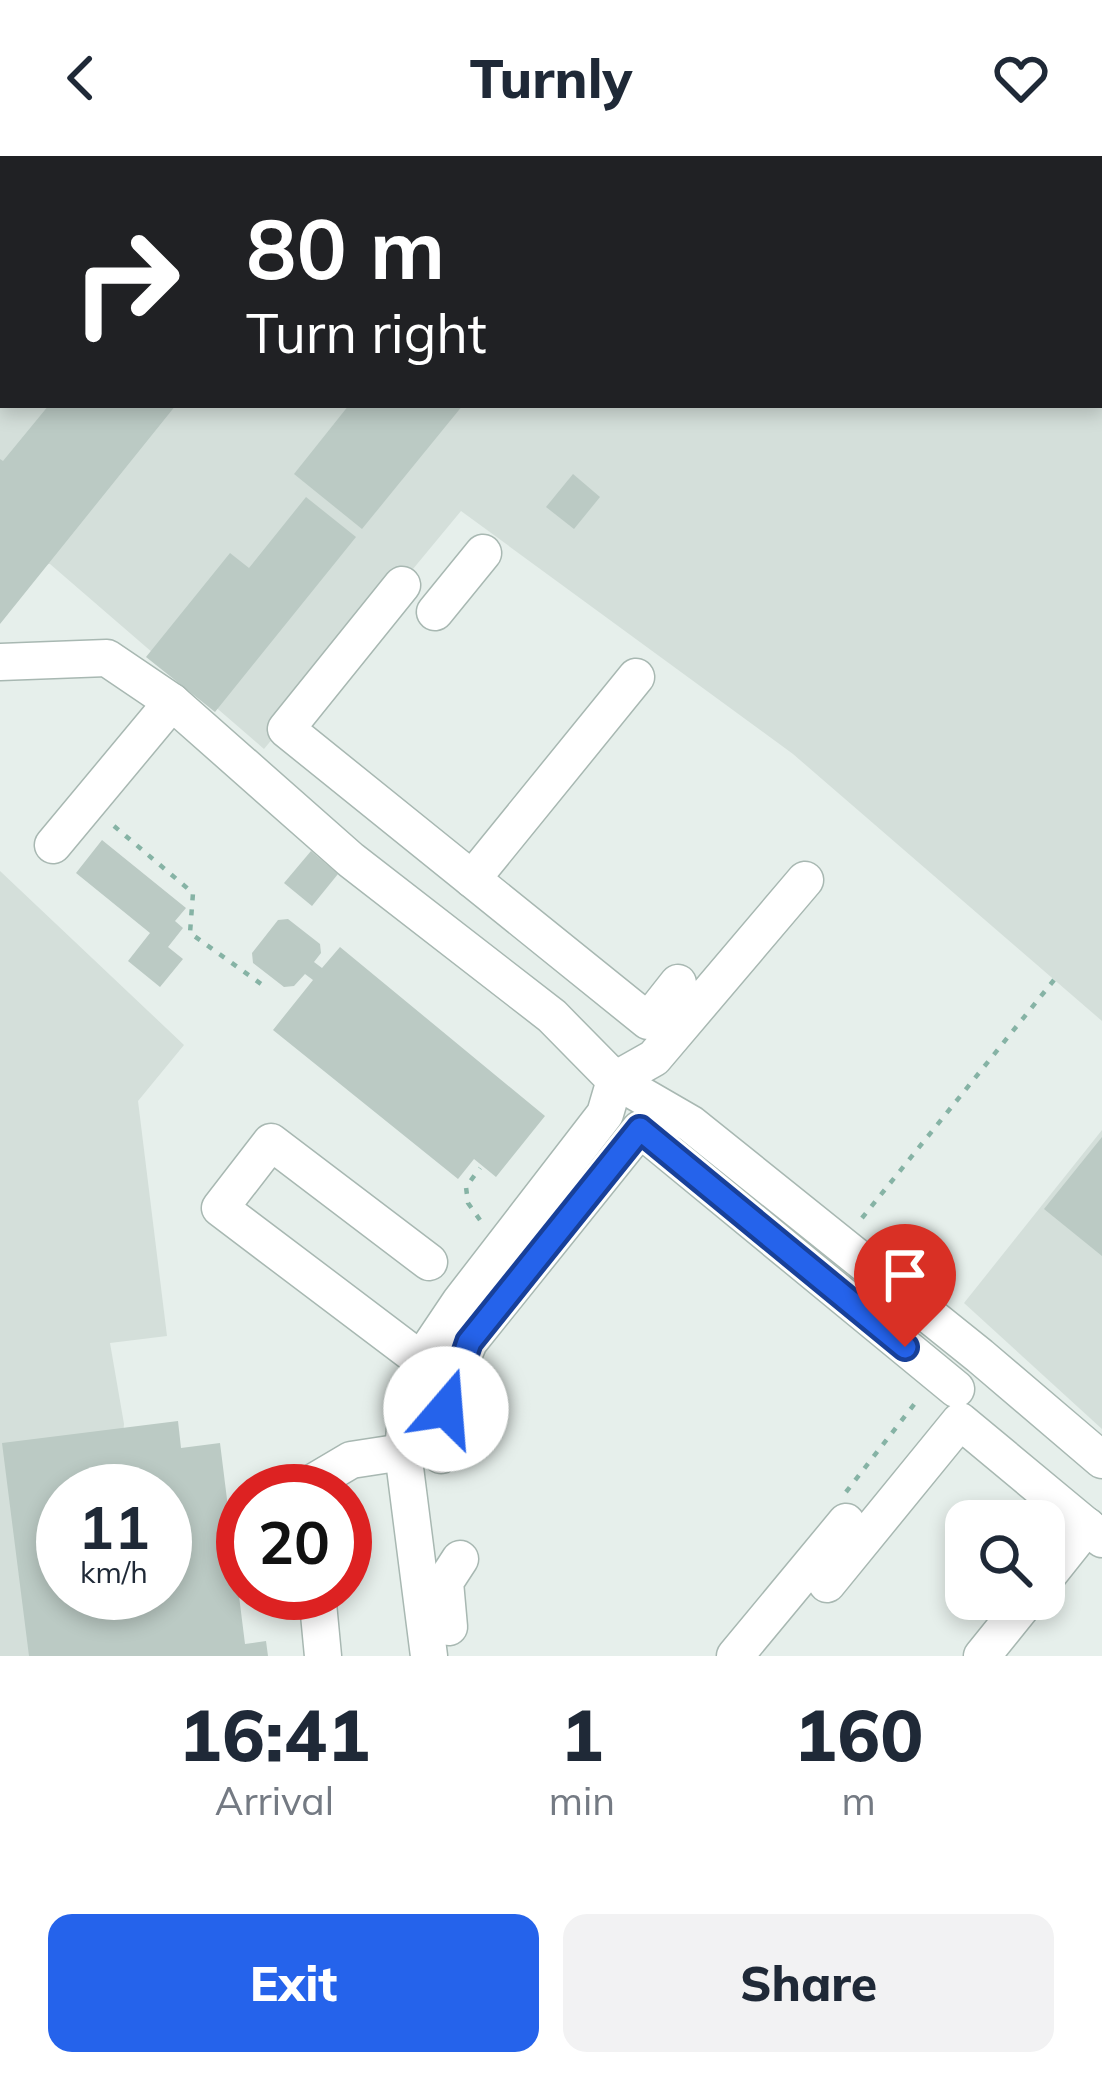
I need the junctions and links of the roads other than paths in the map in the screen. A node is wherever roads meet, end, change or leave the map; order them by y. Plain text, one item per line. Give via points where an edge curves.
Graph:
1 (483, 554) dead end
2 (402, 585) dead end
3 (436, 612) dead end
4 (0, 662) edge
5 (636, 677) dead end
6 (172, 702) junction
7 (53, 845) dead end
8 (472, 879) junction
9 (805, 880) dead end
10 (678, 983) dead end
11 (615, 1080) junction
12 (429, 1262) dead end
13 (980, 1356) junction
14 (421, 1360) junction
15 (947, 1382) junction
16 (403, 1452) junction
17 (441, 1455) dead end
18 (1102, 1460) edge
19 (344, 1464) edge
20 (1094, 1533) edge
21 (460, 1559) dead end
22 (1065, 1560) edge
23 (827, 1584) dead end
24 (320, 1620) edge
25 (1011, 1620) edge
26 (440, 1649) edge
27 (323, 1656) edge
28 (735, 1656) edge
29 (982, 1656) edge

1 - 3 street
2 - 8 street via 286,729
4 - 6 street via 107,658
5 - 8 street
6 - 7 street
6 - 11 street via 351,860 552,1016
8 - 10 street via 648,1021
9 - 11 street via 654,1058
11 - 13 street via 691,1124
11 - 14 street via 605,1114
12 - 14 street via 271,1142 220,1208
13 - 15 street
13 - 18 street
14 - 16 street
15 - 17 street via 640,1129 469,1342
15 - 28 street
16 - 19 street
16 - 26 street
20 - 22 street
20 - 23 street via 960,1421
21 - 26 street via 446,1582
24 - 27 street
25 - 29 street

